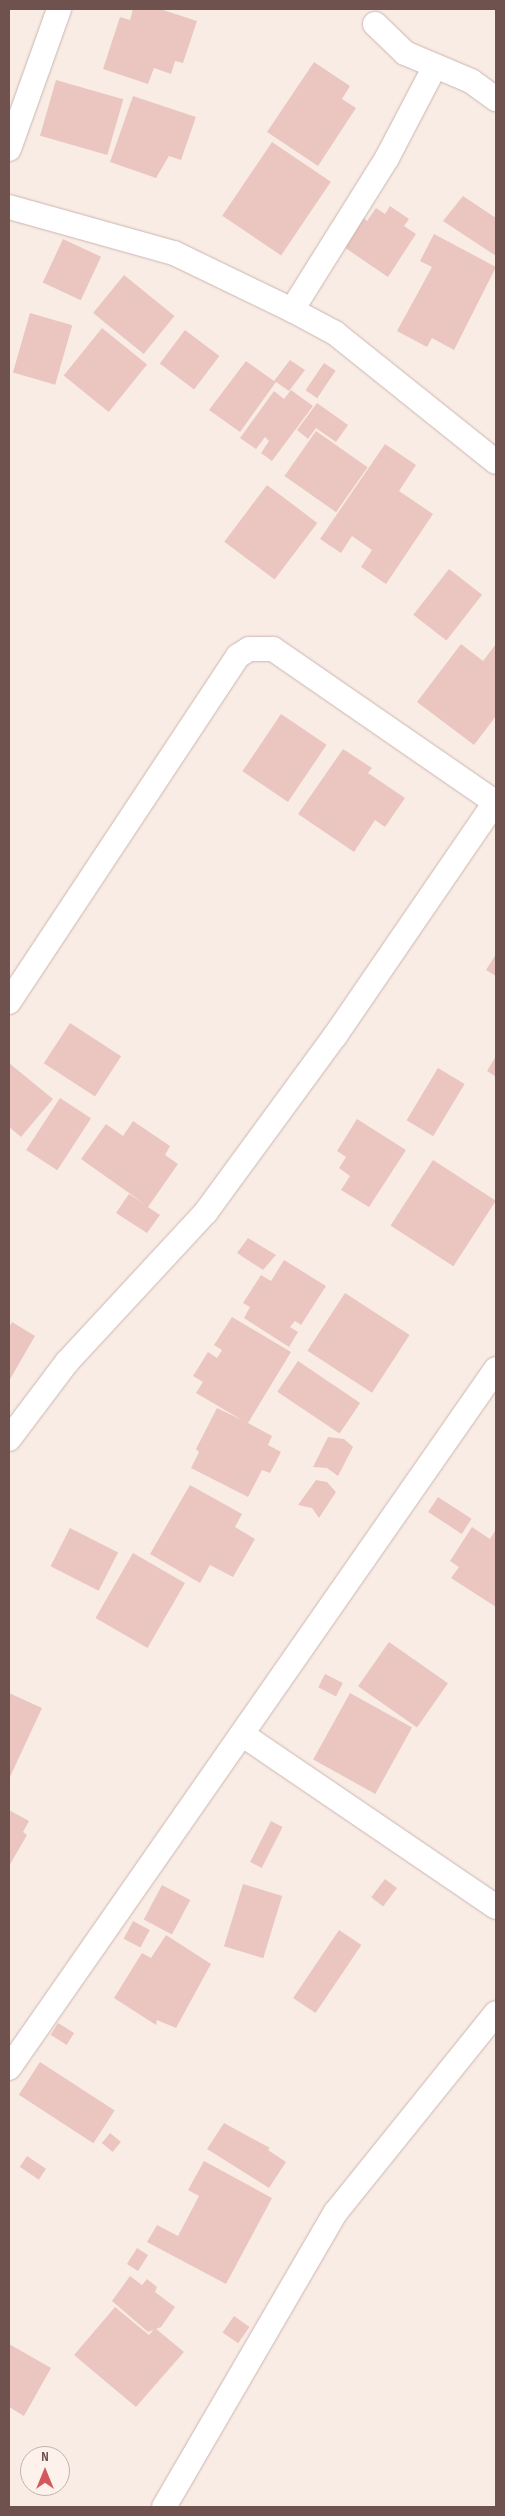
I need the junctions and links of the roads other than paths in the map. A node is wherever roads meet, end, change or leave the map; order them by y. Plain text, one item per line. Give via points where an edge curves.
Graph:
1 (59, 9) edge
2 (375, 24) dead end
3 (434, 68) junction
4 (496, 99) edge
5 (9, 149) edge
6 (9, 207) edge
7 (292, 310) junction
8 (496, 462) edge
9 (496, 802) edge
10 (9, 1002) edge
11 (496, 1368) edge
12 (9, 1439) edge
13 (243, 1735) junction
14 (496, 1907) edge
15 (496, 2013) edge
16 (9, 2068) edge
17 (164, 2507) edge

1 - 5 street
2 - 3 street via 405,53
3 - 4 street via 471,82
3 - 7 street via 387,158
6 - 7 street via 174,253
7 - 8 street via 335,333
9 - 10 street via 273,649 249,649 238,656
9 - 12 street via 335,1036 206,1212 67,1362
11 - 13 street
13 - 14 street
13 - 16 street
15 - 17 street via 336,2212

